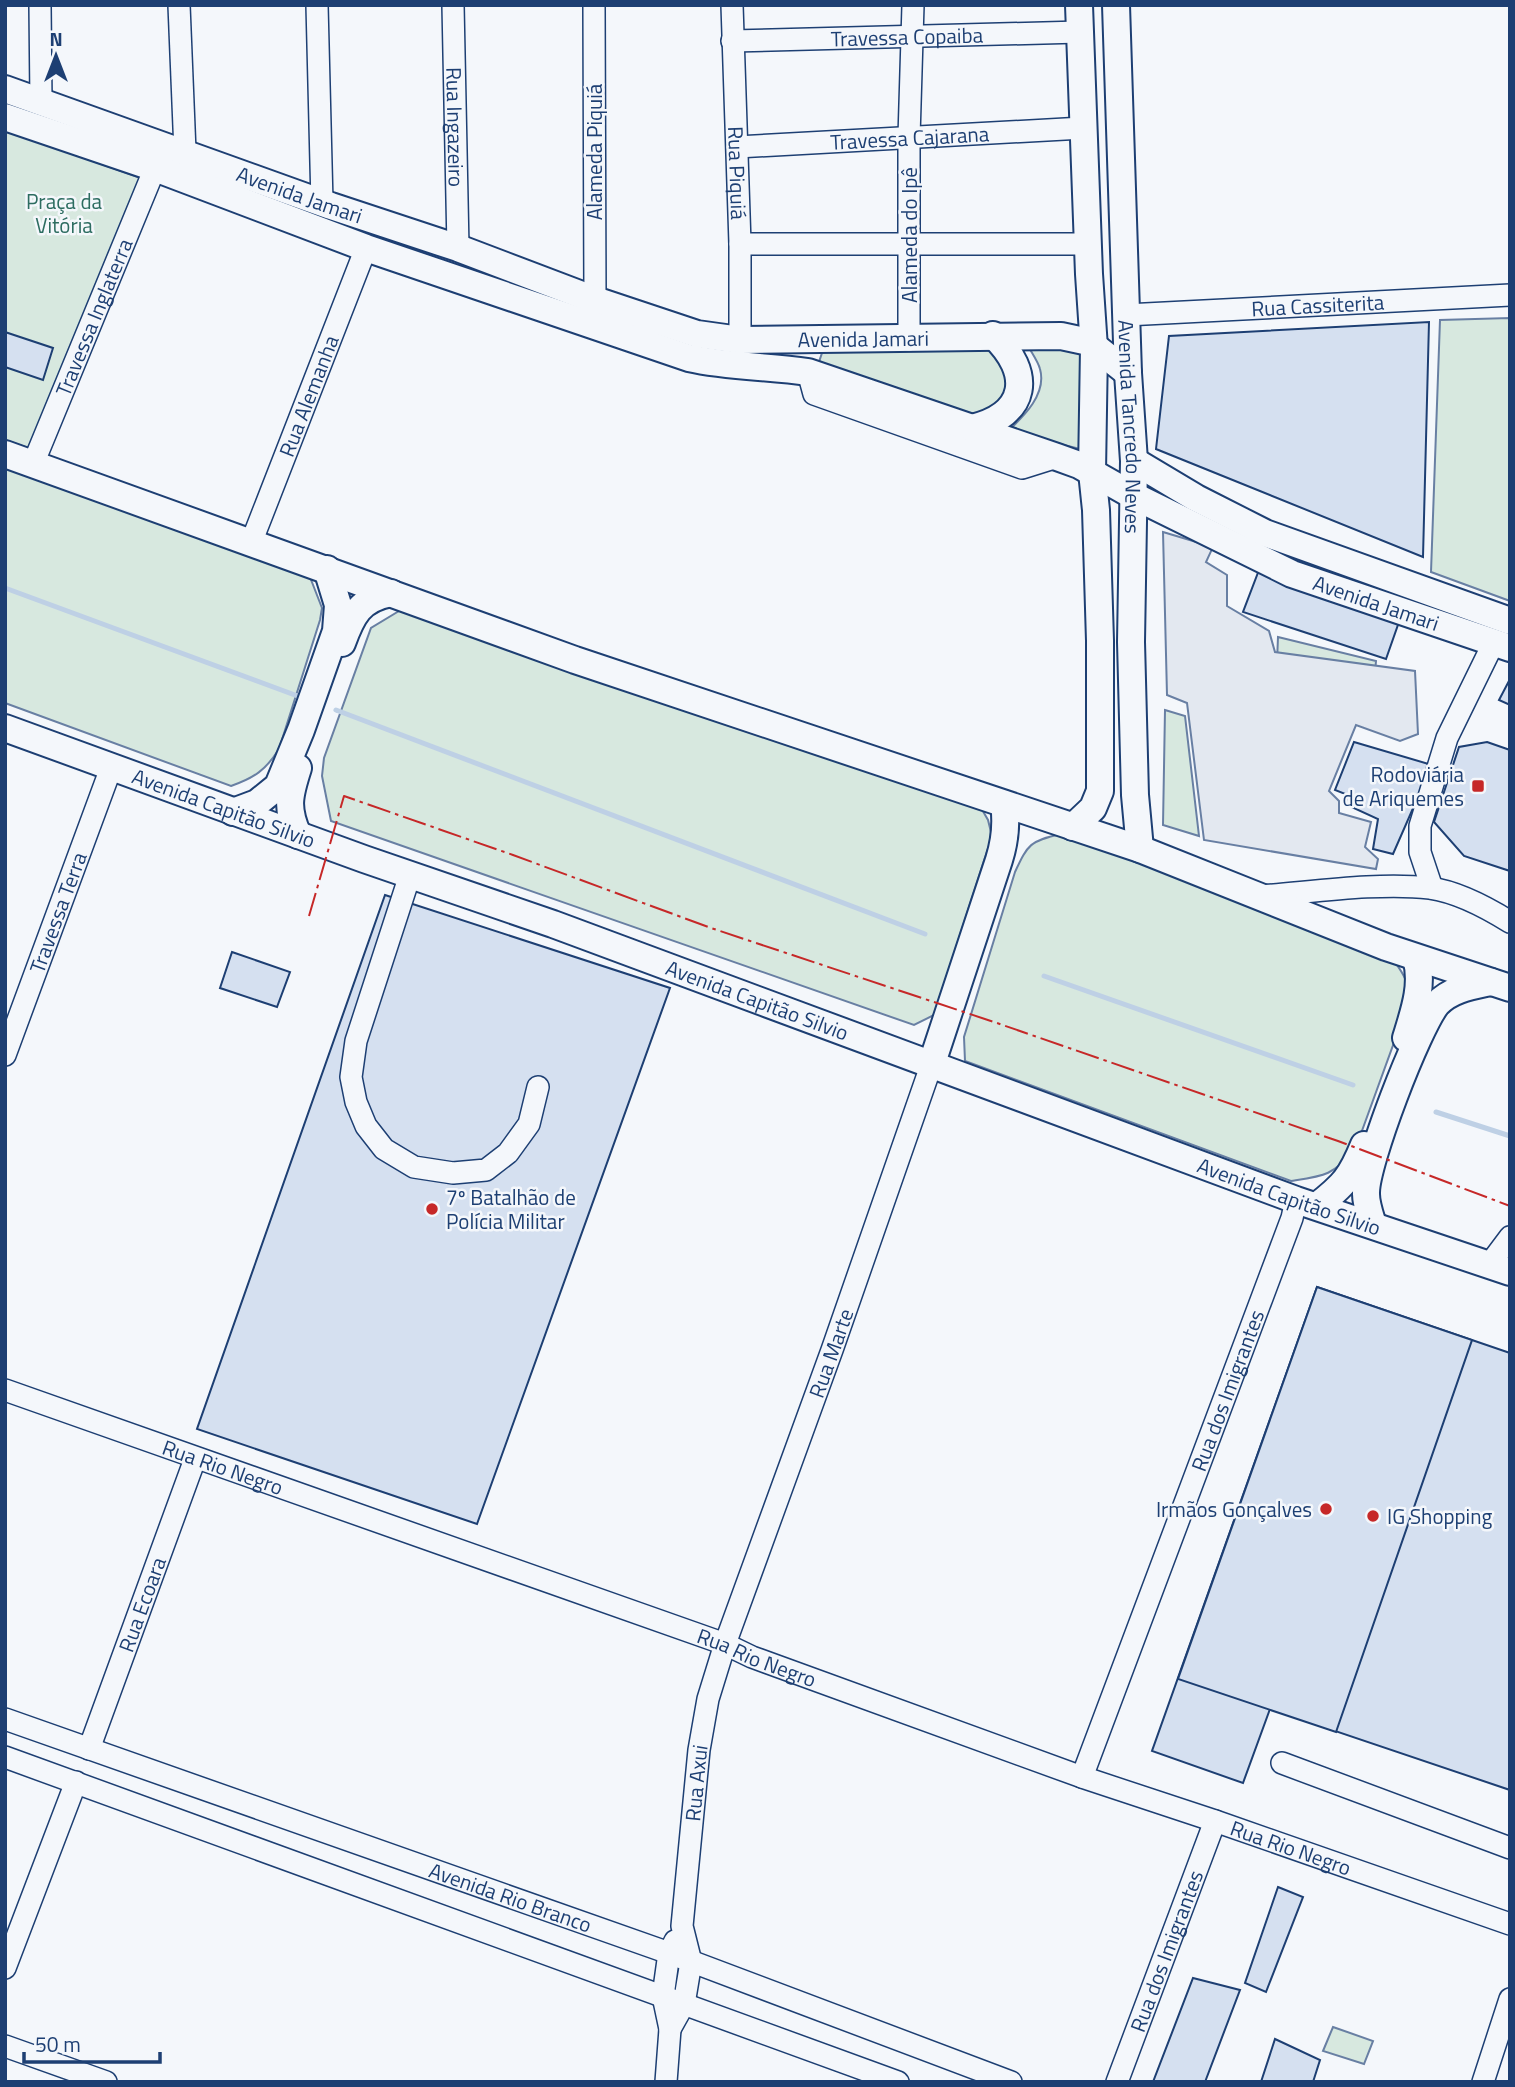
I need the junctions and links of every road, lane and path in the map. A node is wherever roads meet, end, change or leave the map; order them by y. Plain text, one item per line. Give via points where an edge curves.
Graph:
1 (40, 5) edge
2 (179, 5) edge
3 (317, 5) edge
4 (453, 5) edge
5 (594, 5) edge
6 (732, 5) edge
7 (913, 5) edge
8 (1079, 5) edge
9 (1116, 5) edge
10 (1080, 32) junction
11 (912, 35) junction
12 (732, 41) junction
13 (5, 89) edge
14 (41, 102) junction
15 (5, 117) edge
16 (1083, 128) junction
17 (909, 137) junction
18 (737, 147) junction
19 (185, 152) junction
20 (155, 168) junction
21 (1085, 181) junction
22 (1122, 181) junction
23 (326, 204) junction
24 (320, 231) junction
25 (740, 244) junction
26 (909, 244) junction
27 (1088, 244) junction
28 (366, 248) junction
29 (458, 248) junction
30 (1510, 295) edge
31 (591, 311) junction
32 (1126, 315) junction
33 (993, 335) junction
34 (740, 340) junction
35 (909, 340) junction
36 (1094, 348) junction
37 (807, 372) junction
38 (1128, 373) junction
39 (972, 428) junction
40 (5, 454) edge
41 (1057, 457) junction
42 (1134, 461) junction
43 (33, 464) junction
44 (1092, 472) junction
45 (1132, 495) junction
46 (251, 543) junction
47 (1308, 550) junction
48 (327, 569) junction
49 (1298, 577) junction
50 (391, 593) junction
51 (1510, 621) edge
52 (1100, 641) junction
53 (1131, 642) junction
54 (1502, 645) edge
55 (5, 728) edge
56 (111, 768) junction
57 (1004, 804) junction
58 (233, 811) junction
59 (1073, 827) junction
60 (298, 835) junction
61 (1140, 849) junction
62 (410, 875) junction
63 (1432, 888) junction
64 (1259, 897) junction
65 (1510, 922) edge
66 (1416, 958) junction
67 (1501, 985) edge
68 (5, 1055) edge
69 (932, 1063) junction
70 (538, 1087) dead end
71 (1306, 1203) junction
72 (1373, 1225) junction
73 (1510, 1237) edge
74 (1499, 1268) edge
75 (5, 1390) edge
76 (195, 1458) junction
77 (725, 1644) junction
78 (5, 1719) edge
79 (89, 1749) junction
80 (5, 1757) edge
81 (1282, 1763) dead end
82 (1082, 1777) junction
83 (76, 1782) junction
84 (1215, 1821) junction
85 (1510, 1848) edge
86 (1510, 1924) edge
87 (682, 1926) junction
88 (669, 1952) junction
89 (691, 1962) junction
90 (5, 1968) edge
91 (663, 1996) junction
92 (1510, 1999) edge
93 (684, 2004) junction
94 (670, 2029) junction
95 (5, 2046) edge
96 (106, 2082) edge
97 (666, 2082) edge
98 (898, 2082) edge
99 (1011, 2082) edge
100 (1117, 2082) edge
101 (1483, 2082) edge

1 - 14 street
2 - 19 street
3 - 23 street
4 - 29 street, Rua Ingazeiro
5 - 31 street, Alameda Piquiá
6 - 12 street, Rua Piquiá
7 - 11 street, Alameda do Ipê
8 - 10 main road, Avenida Tancredo Neves
9 - 22 main road, Avenida Tancredo Neves
10 - 11 street, Travessa Copaiba
10 - 16 main road, Avenida Tancredo Neves
11 - 12 street, Travessa Copaiba
11 - 17 street, Alameda do Ipê
12 - 18 street, Rua Piquiá
13 - 14 main road, Avenida Jamari
14 - 19 main road, Avenida Jamari
15 - 20 main road, Avenida Jamari
16 - 17 street, Travessa Cajarana
16 - 21 main road, Avenida Tancredo Neves
17 - 18 street, Travessa Cajarana
17 - 26 street, Alameda do Ipê
18 - 25 street, Rua Piquiá
19 - 23 main road, Avenida Jamari
20 - 24 main road, Avenida Jamari
20 - 43 street, Travessa Inglaterra
21 - 22 main road
21 - 27 main road, Avenida Tancredo Neves
22 - 32 main road, Avenida Tancredo Neves
23 - 24 main road
23 - 29 main road, Avenida Jamari
24 - 28 main road, Avenida Jamari
25 - 26 street
25 - 34 street, Rua Piquiá
26 - 27 street
26 - 35 street, Alameda do Ipê
27 - 36 main road, Avenida Tancredo Neves
28 - 31 main road, Avenida Jamari
28 - 46 street, Rua Alemanha
29 - 31 main road, Avenida Jamari
30 - 32 street, Rua Cassiterita
31 - 34 main road, Avenida Jamari
31 - 37 main road, Avenida Jamari via 689,358
32 - 38 main road, Avenida Tancredo Neves
33 - 35 main road, Avenida Jamari
33 - 36 main road, Avenida Jamari via 1074,337
33 - 39 main road via 1015,364 1020,380 1017,394 1013,407 993,423
34 - 35 main road, Avenida Jamari
36 - 38 main road, Avenida Jamari
36 - 44 main road, Avenida Tancredo Neves
37 - 39 main road, Avenida Jamari
37 - 41 street, Avenida Jamari via 814,394 1022,468
38 - 42 main road, Avenida Tancredo Neves
39 - 41 main road, Avenida Jamari
40 - 43 main road
41 - 44 main road, Avenida Jamari
42 - 45 main road, Avenida Tancredo Neves
42 - 47 main road, Avenida Jamari via 1196,498
43 - 46 main road
44 - 45 main road, Avenida Jamari
44 - 52 main road, Avenida Tancredo Neves
45 - 49 main road, Avenida Jamari
45 - 53 main road, Avenida Tancredo Neves
46 - 48 main road
47 - 49 main road
47 - 51 main road, Avenida Jamari
48 - 50 main road
48 - 58 main road via 338,605 336,631 301,730 278,786 257,803
49 - 54 main road, Avenida Jamari
50 - 57 main road
50 - 60 main road via 358,608 349,622 289,800
52 - 53 main road
52 - 59 main road, Avenida Tancredo Neves via 1100,791 1093,808
53 - 61 main road, Avenida Tancredo Neves
54 - 63 street via 1447,738 1420,826 1420,852
55 - 56 main road, Avenida Capitão Silvio
56 - 58 main road, Avenida Capitão Silvio
56 - 68 street, Travessa Terra
57 - 59 main road
57 - 69 main road via 1005,839
58 - 60 main road, Avenida Capitão Silvio
59 - 61 main road
60 - 62 main road, Avenida Capitão Silvio
61 - 64 main road
62 - 69 main road, Avenida Capitão Silvio
62 - 70 street via 351,1069 356,1102 366,1126 384,1149 414,1167 486,1170 508,1153 528,1124
63 - 64 street
63 - 65 street via 1484,906
64 - 66 main road
66 - 67 main road
66 - 71 main road via 1415,1009 1357,1162 1337,1191
67 - 72 main road via 1449,994 1428,1019 1370,1164 1366,1194
69 - 71 main road, Avenida Capitão Silvio
69 - 77 street, Rua Marte
71 - 72 main road, Avenida Capitão Silvio
71 - 82 street, Rua dos Imigrantes via 1292,1218
72 - 74 main road, Avenida Capitão Silvio
73 - 74 street
75 - 76 street, Rua Rio Negro
76 - 77 street, Rua Rio Negro
76 - 79 street, Rua Ecoara
77 - 82 street, Rua Rio Negro
77 - 87 street, Rua Axui via 699,1750
78 - 79 street, Avenida Rio Branco
79 - 88 street, Avenida Rio Branco
80 - 83 street, Avenida Rio Branco
81 - 85 street
82 - 84 street, Rua Rio Negro
83 - 90 street
83 - 91 street, Avenida Rio Branco
84 - 86 street, Rua Rio Negro
84 - 100 street, Rua dos Imigrantes
87 - 88 street, Rua Axui
87 - 89 street, Rua Axui
88 - 89 street, Avenida Rio Branco
88 - 91 street, Rua Axui
89 - 93 street, Rua Axui
89 - 99 street, Avenida Rio Branco
91 - 93 street, Avenida Rio Branco
91 - 94 street, Rua Axui
92 - 101 street
93 - 94 street, Rua Axui
93 - 98 street, Avenida Rio Branco
94 - 97 street, Rua Axui
95 - 96 street

